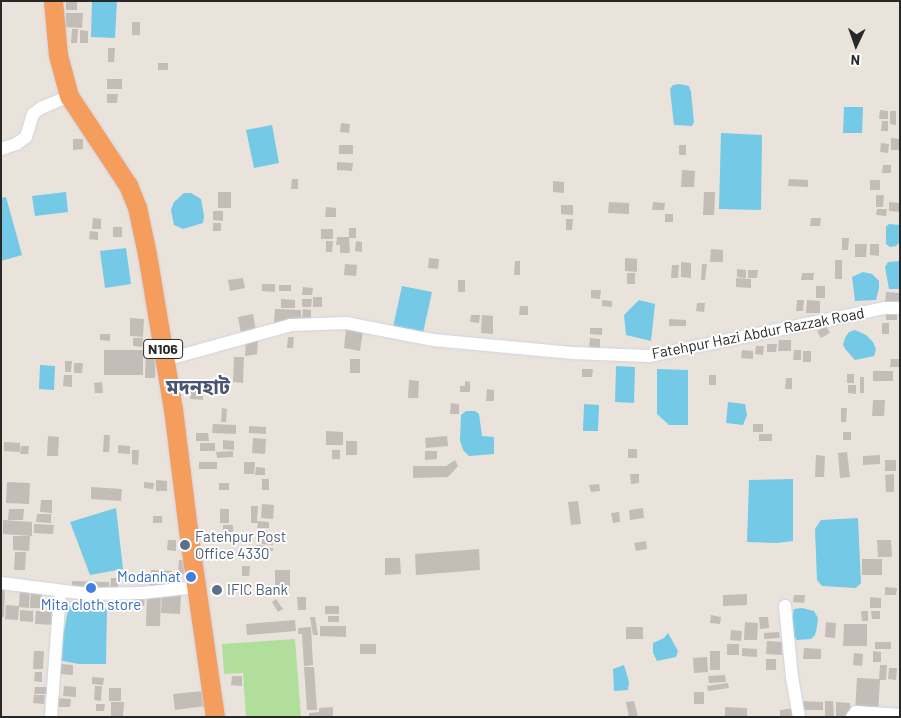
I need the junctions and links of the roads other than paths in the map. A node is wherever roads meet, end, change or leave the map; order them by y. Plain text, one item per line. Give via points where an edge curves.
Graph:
1 (53, 1) edge
2 (60, 1) edge
3 (69, 96) junction
4 (1, 149) edge
5 (900, 308) edge
6 (172, 358) junction
7 (1, 583) edge
8 (198, 587) junction
9 (60, 591) junction
10 (785, 606) dead end
11 (872, 715) edge
12 (900, 715) edge
13 (51, 717) edge
14 (215, 717) edge
15 (224, 717) edge
16 (799, 717) edge
17 (852, 717) edge

1 - 3 highway, N106 via 58,55
2 - 6 highway, N106 via 66,56 75,80 84,100 138,183 150,218
3 - 4 street via 33,114 26,137
3 - 8 highway, N106 via 128,185 136,207 156,303
5 - 6 street, Fatehpur Hazi Abdur Razzak Road via 876,309 649,356 572,353 433,340 346,323 291,325
6 - 15 highway, N106
7 - 9 street
8 - 9 street via 142,593
8 - 14 highway, N106
9 - 13 street
10 - 16 street
11 - 12 street
11 - 17 street via 856,712

